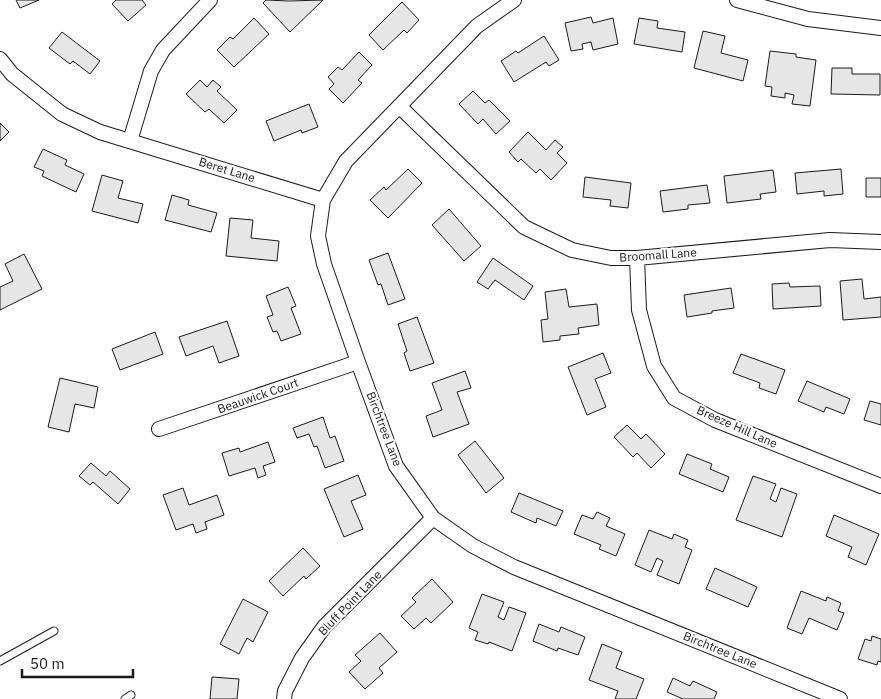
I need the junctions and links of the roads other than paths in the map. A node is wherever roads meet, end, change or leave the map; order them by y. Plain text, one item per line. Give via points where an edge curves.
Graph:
1 (210, 0) edge
2 (514, 0) edge
3 (736, 0) edge
4 (881, 28) edge
5 (0, 59) edge
6 (399, 106) junction
7 (130, 141) junction
8 (323, 200) junction
9 (881, 242) edge
10 (637, 258) junction
11 (358, 362) junction
12 (159, 429) dead end
13 (881, 486) edge
14 (433, 518) junction
15 (54, 630) dead end
16 (0, 661) edge
17 (284, 699) edge
18 (840, 699) edge

1 - 7 street via 163,50 151,71
2 - 6 street, Birchtree Lane via 477,26
3 - 4 street via 808,19
5 - 7 street, Beret Lane via 12,74 62,114 100,132
6 - 8 street, Birchtree Lane via 346,161
6 - 10 street, Broomall Lane via 524,227 572,250 611,258
7 - 8 street, Beret Lane
8 - 11 street, Birchtree Lane via 318,236 324,264
9 - 10 street, Broomall Lane via 830,240
10 - 13 street, Breeze Hill Lane via 639,310 654,366 674,398 715,420
11 - 12 street, Beauwick Court
11 - 14 street, Birchtree Lane via 396,466
14 - 17 street, Bluff Point Lane via 324,627 302,658 285,690
14 - 18 street, Birchtree Lane via 473,546 514,566
15 - 16 lane

